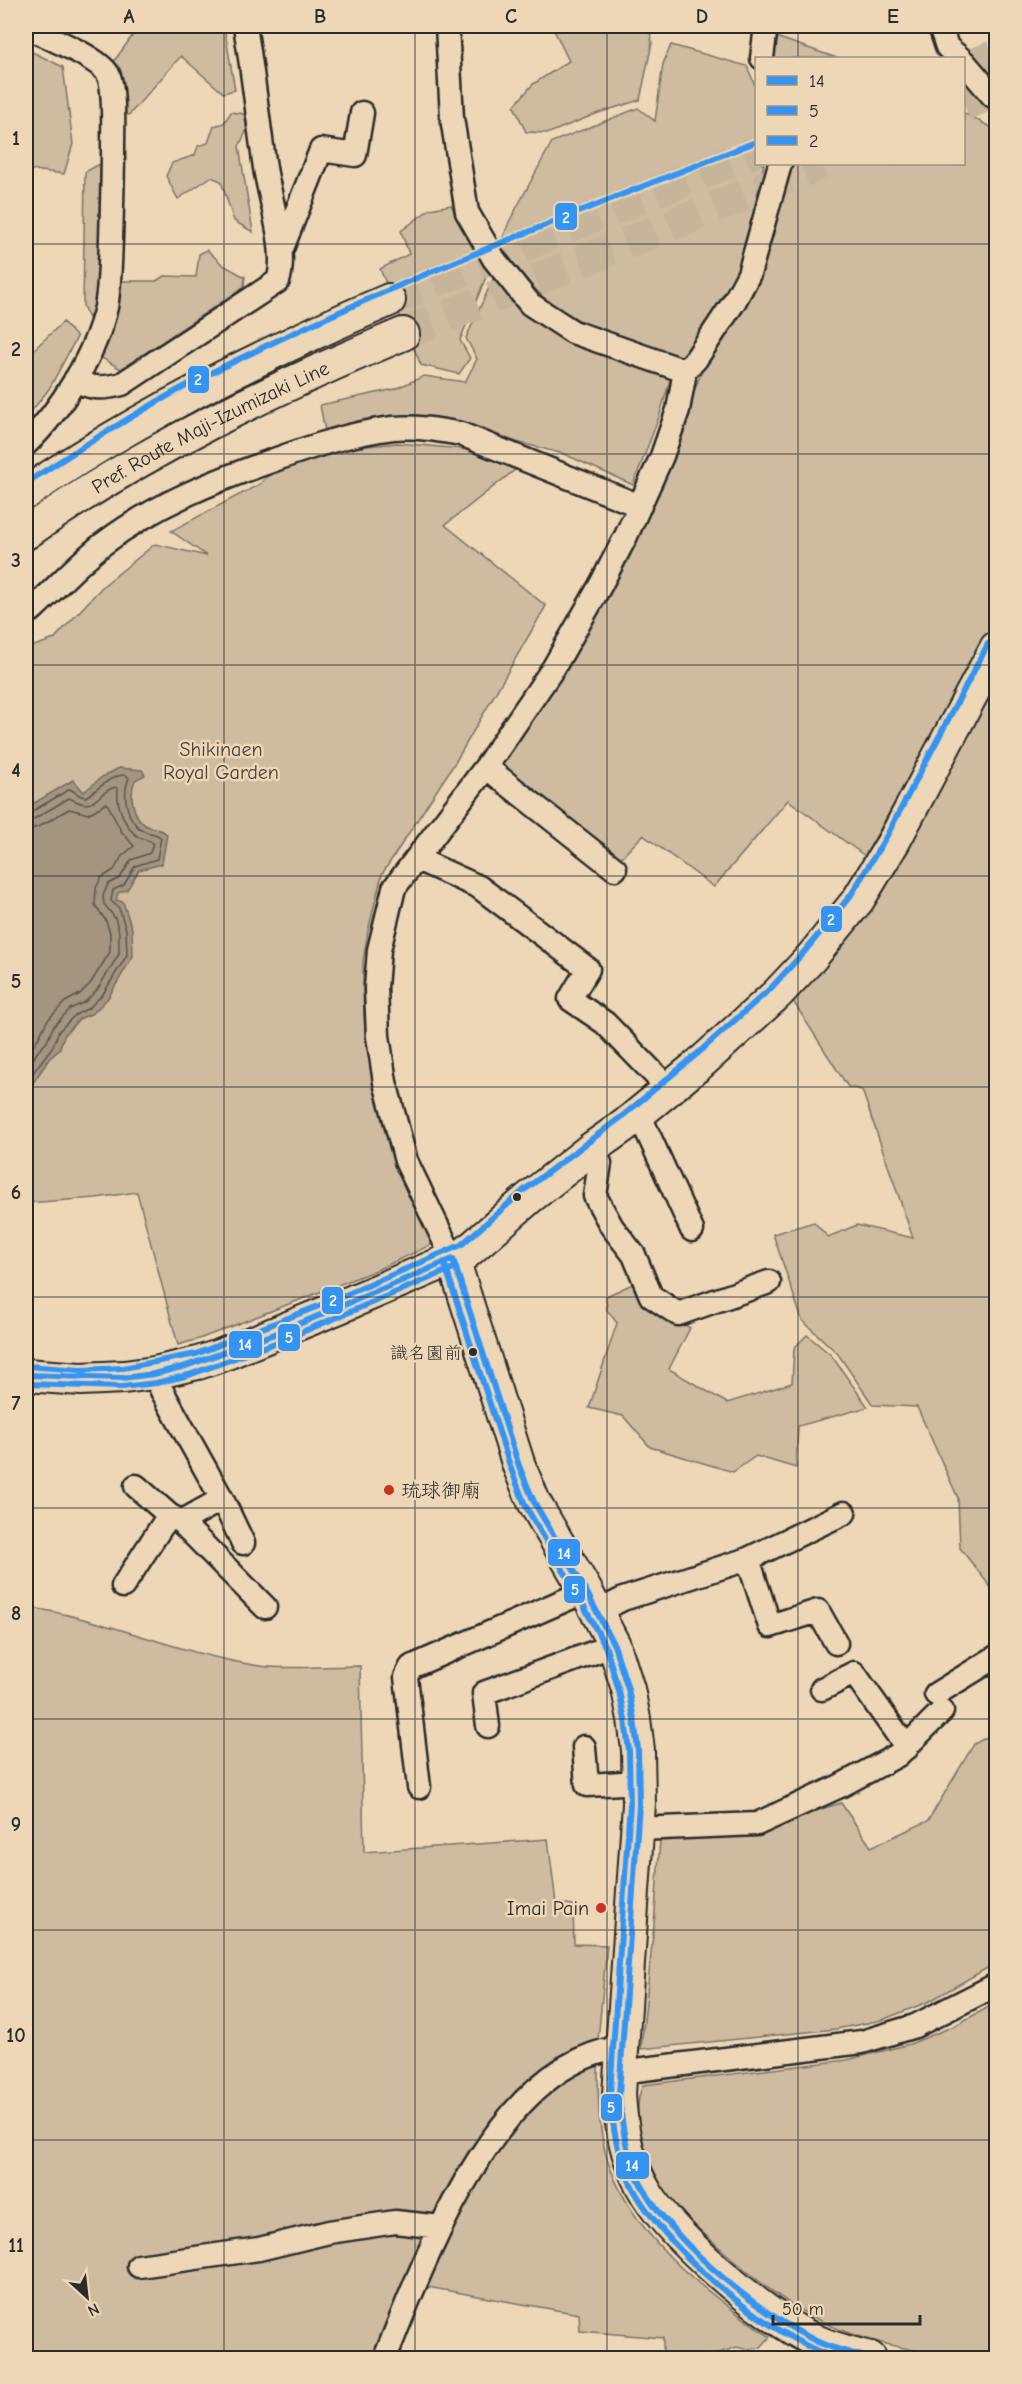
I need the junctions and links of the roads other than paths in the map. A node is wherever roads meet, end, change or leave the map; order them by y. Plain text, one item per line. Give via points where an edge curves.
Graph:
1 (245, 26) edge
2 (447, 26) edge
3 (766, 26) edge
4 (940, 26) edge
5 (26, 27) edge
6 (762, 57) edge
7 (959, 57) edge
8 (965, 64) edge
9 (996, 97) edge
10 (362, 113) dead end
11 (780, 165) edge
12 (281, 251) junction
13 (389, 300) tunnel mouth
14 (403, 334) tunnel mouth
15 (685, 371) junction
16 (75, 380) junction
17 (26, 444) edge
18 (26, 493) edge
19 (640, 506) junction
20 (26, 533) edge
21 (26, 611) edge
22 (996, 648) edge
23 (486, 767) junction
24 (417, 859) junction
25 (615, 869) dead end
26 (669, 1089) junction
27 (639, 1114) junction
28 (591, 1149) junction
29 (692, 1230) dead end
30 (453, 1259) junction
31 (769, 1282) dead end
32 (154, 1373) junction
33 (26, 1375) edge
34 (136, 1486) dead end
35 (222, 1499) junction
36 (844, 1513) dead end
37 (175, 1519) junction
38 (243, 1543) dead end
39 (748, 1559) junction
40 (123, 1586) dead end
41 (592, 1601) junction
42 (265, 1607) dead end
43 (836, 1643) dead end
44 (614, 1645) junction
45 (996, 1657) edge
46 (822, 1689) dead end
47 (488, 1726) dead end
48 (584, 1747) dead end
49 (907, 1748) junction
50 (640, 1782) junction
51 (419, 1787) dead end
52 (638, 1830) junction
53 (996, 1985) edge
54 (621, 2060) junction
55 (441, 2227) junction
56 (139, 2266) dead end
57 (809, 2349) edge
58 (385, 2358) edge
59 (870, 2358) edge

1 - 12 street
2 - 15 street via 452,118 467,212 494,259 530,304 573,332
3 - 6 street
4 - 7 street via 946,46
5 - 16 street via 96,62 110,79 113,158 108,290 99,332
8 - 9 street
10 - 12 street via 355,155 321,150
11 - 15 street via 745,282
12 - 16 street via 283,269 278,281 122,384 102,389
13 - 18 main road, Pref. Route Maji-Izumizaki Line via 317,330 187,394
14 - 20 main road, Pref. Route Maji-Izumizaki Line via 284,385 209,423
15 - 19 street via 678,410
16 - 17 street
19 - 21 street via 461,434 394,428 325,442 223,478 175,500 103,544
19 - 23 street via 554,667
22 - 26 main road via 906,820 858,900 794,977
23 - 24 street
23 - 25 street
24 - 26 street via 479,887 588,969 570,999 605,1023
24 - 30 street via 394,888 386,917 376,988 378,1036 385,1082 406,1161
26 - 27 main road
27 - 28 main road
27 - 29 street
28 - 30 main road
28 - 31 street via 600,1163 595,1196 634,1255 651,1296 678,1314
30 - 32 main road via 222,1355
30 - 41 main road via 519,1466 534,1502
32 - 33 main road via 81,1379
32 - 35 street
34 - 37 street
35 - 37 street
35 - 38 street
36 - 39 street
37 - 40 street
37 - 42 street
39 - 41 street via 623,1599
39 - 43 street via 770,1626 818,1611
41 - 44 main road
41 - 51 street via 411,1667 405,1677
44 - 47 street via 484,1693
44 - 50 main road via 634,1719
45 - 49 street via 939,1702
46 - 49 street via 854,1673
48 - 50 street via 587,1785
49 - 52 street via 840,1786 757,1824
50 - 52 main road
52 - 54 main road
53 - 54 street via 915,2026 862,2042
54 - 55 street via 604,2050 556,2074 530,2096 498,2129
54 - 57 main road via 621,2127 642,2186 656,2208 675,2232
55 - 56 street via 395,2222 329,2232 259,2249
55 - 58 street
57 - 59 main road

